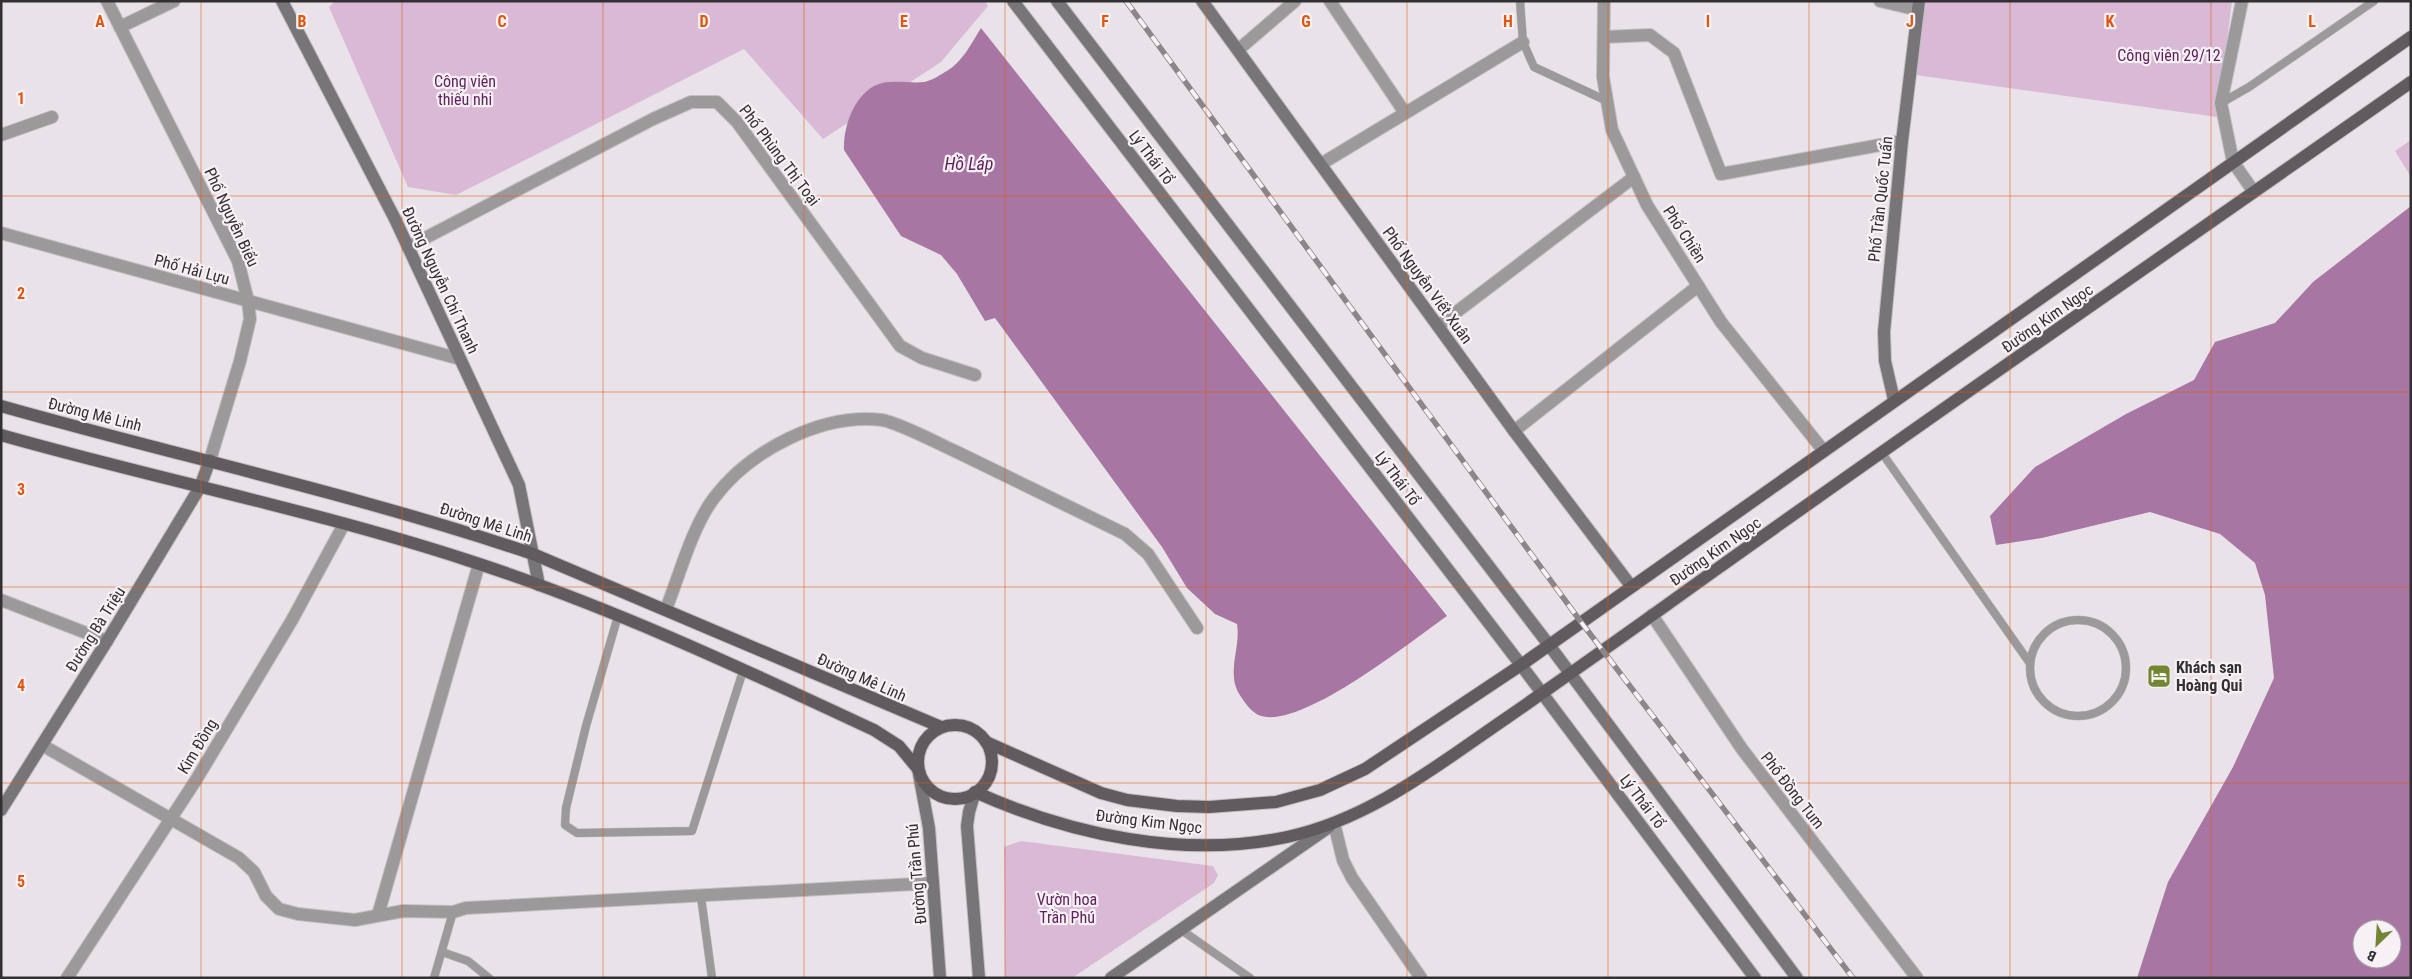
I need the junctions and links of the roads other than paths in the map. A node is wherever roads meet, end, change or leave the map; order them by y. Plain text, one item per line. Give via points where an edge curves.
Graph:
1 (107, 1) edge
2 (174, 1) edge
3 (282, 1) edge
4 (1013, 1) edge
5 (1057, 1) edge
6 (1202, 1) edge
7 (1295, 1) edge
8 (1330, 1) edge
9 (1520, 1) edge
10 (1604, 1) edge
11 (1880, 1) edge
12 (2242, 1) edge
13 (2374, 1) edge
14 (1918, 6) edge
15 (120, 26) junction
16 (1604, 37) junction
17 (2411, 37) edge
18 (1523, 42) junction
19 (1238, 50) junction
20 (2411, 82) edge
21 (1607, 101) junction
22 (2221, 103) junction
23 (1405, 113) junction
24 (52, 117) dead end
25 (1, 134) edge
26 (1902, 141) junction
27 (2233, 162) junction
28 (1321, 164) junction
29 (1634, 177) junction
30 (2254, 192) junction
31 (1, 233) edge
32 (408, 247) junction
33 (1698, 286) junction
34 (248, 301) junction
35 (1438, 326) junction
36 (460, 359) junction
37 (974, 375) dead end
38 (1894, 400) junction
39 (1, 406) edge
40 (1514, 431) junction
41 (1, 435) edge
42 (1823, 450) junction
43 (1882, 453) junction
44 (210, 460) junction
45 (200, 487) junction
46 (344, 524) junction
47 (533, 554) junction
48 (479, 564) junction
49 (539, 584) junction
50 (1632, 586) junction
51 (1, 600) edge
52 (666, 609) junction
53 (1652, 615) junction
54 (618, 616) junction
55 (1197, 628) dead end
56 (107, 641) junction
57 (1549, 645) junction
58 (2029, 662) junction
59 (1521, 665) junction
60 (743, 671) junction
61 (1570, 674) junction
62 (1542, 693) junction
63 (941, 727) junction
64 (986, 742) junction
65 (42, 744) junction
66 (918, 769) junction
67 (975, 792) junction
68 (1, 810) edge
69 (170, 819) junction
70 (1334, 823) junction
71 (934, 883) junction
72 (701, 897) junction
73 (454, 912) junction
74 (378, 915) junction
75 (1180, 929) junction
76 (442, 952) junction
77 (67, 978) edge
78 (434, 978) edge
79 (488, 978) edge
80 (712, 978) edge
81 (940, 978) edge
82 (979, 978) edge
83 (1111, 978) edge
84 (1250, 978) edge
85 (1421, 978) edge
86 (1755, 978) edge
87 (1797, 978) edge
88 (1917, 978) edge

1 - 15 street, Phố Nguyễn Biểu
2 - 15 street
3 - 32 main road, Đường Nguyễn Chí Thanh
4 - 59 main road, Lý Thái Tổ
5 - 57 main road, Lý Thái Tổ
6 - 19 main road, Phố Nguyễn Viết Xuân
7 - 19 street
8 - 23 street
9 - 18 lane
10 - 16 street, Phố Chiền
11 - 14 street
12 - 22 street
13 - 22 lane
14 - 26 main road, Phố Trần Quốc Tuấn
15 - 34 street, Phố Nguyễn Biểu via 238,261
16 - 21 street, Phố Chiền via 1603,77
16 - 26 street via 1650,35 1674,53 1721,174
17 - 27 main road, Đường Kim Ngọc
18 - 21 lane via 1534,67
18 - 23 street
19 - 28 main road, Phố Nguyễn Viết Xuân
20 - 30 main road, Đường Kim Ngọc
21 - 29 street, Phố Chiền via 1612,130
22 - 27 street
23 - 28 street
24 - 25 street
26 - 38 main road, Phố Trần Quốc Tuấn via 1884,332 1884,360
27 - 30 street
27 - 38 main road, Đường Kim Ngọc
28 - 35 main road, Phố Nguyễn Viết Xuân
29 - 33 street, Phố Chiền via 1647,205
29 - 35 street
30 - 43 main road, Đường Kim Ngọc
31 - 34 street, Phố Hải Lựu
32 - 36 main road, Đường Nguyễn Chí Thanh
32 - 37 street, Phố Phùng Thị Toại via 690,102 717,102 737,122 900,346 922,358
33 - 40 street
33 - 42 street, Phố Chiền via 1721,322
34 - 36 street, Phố Hải Lựu
34 - 44 street, Phố Nguyễn Biểu via 250,318 240,361
35 - 40 main road, Phố Nguyễn Viết Xuân
36 - 47 main road, Đường Nguyễn Chí Thanh via 519,485
38 - 42 main road, Đường Kim Ngọc
39 - 44 main road, Đường Mê Linh
40 - 50 main road, Phố Nguyễn Viết Xuân
41 - 45 main road
42 - 50 main road, Đường Kim Ngọc
43 - 53 main road, Đường Kim Ngọc
43 - 58 lane
44 - 45 main road, Đường Bà Triệu
44 - 47 main road, Đường Mê Linh via 468,532
45 - 46 main road
45 - 56 main road, Đường Bà Triệu
46 - 48 main road
46 - 69 street, Kim Đồng via 292,620
47 - 49 main road, Đường Nguyễn Chí Thanh
47 - 52 main road, Đường Mê Linh
48 - 49 main road
48 - 74 street
49 - 54 main road
50 - 57 main road, Đường Kim Ngọc
51 - 56 street
52 - 55 street via 700,523 714,498 755,458 781,441 817,428 845,420 884,420 1125,534 1148,554
52 - 63 main road, Đường Mê Linh
53 - 61 main road, Đường Kim Ngọc
53 - 88 street, Phố Đồng Tum via 1742,749
54 - 60 main road
54 - 60 lane via 566,808 565,824 576,833 692,831
56 - 65 main road, Đường Bà Triệu
57 - 59 main road, Đường Kim Ngọc
57 - 61 main road, Lý Thái Tổ
58 - 58 lane via 2035,692 2057,712 2072,716 2089,716 2104,709 2116,698 2124,683 2126,666 2123,650 2114,636 2084,620 2068,620 2042,635
59 - 62 main road, Lý Thái Tổ
59 - 64 main road, Đường Kim Ngọc via 1365,769 1320,790 1276,802 1209,807 1127,800 1093,790
60 - 66 main road via 880,733 902,748
61 - 62 main road, Đường Kim Ngọc
61 - 87 main road, Lý Thái Tổ
62 - 70 main road, Đường Kim Ngọc via 1384,800
62 - 86 main road, Lý Thái Tổ
63 - 64 main road via 966,727
63 - 66 main road via 922,744
64 - 67 main road via 991,769 987,780
65 - 68 main road, Đường Bà Triệu
65 - 69 street
66 - 67 main road via 926,785 941,796 959,798
66 - 71 main road, Đường Trần Phú via 929,828
67 - 70 main road, Đường Kim Ngọc via 1069,826 1125,838 1184,844 1243,843 1288,837
67 - 82 main road via 967,826
69 - 74 street via 239,858 254,872 266,896 279,909 355,920
69 - 77 street, Kim Đồng
70 - 75 main road
70 - 85 street via 1343,860 1352,878
71 - 72 street
71 - 81 main road, Đường Trần Phú
72 - 73 street via 466,908
72 - 80 lane
73 - 74 street via 403,911
73 - 76 lane
75 - 83 main road
75 - 84 lane
76 - 78 lane
76 - 79 lane via 468,961

